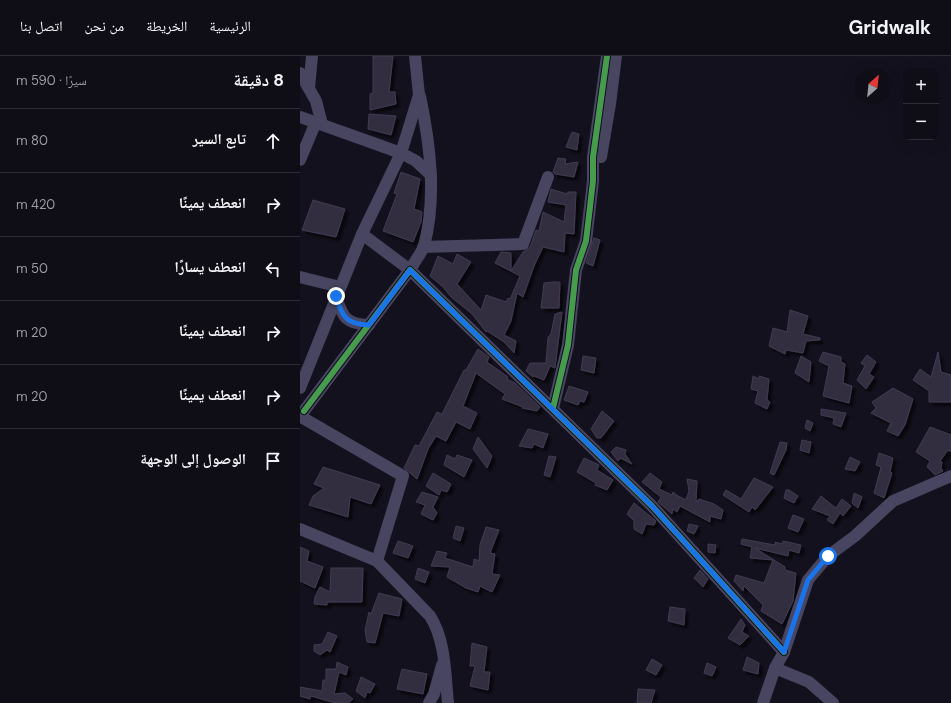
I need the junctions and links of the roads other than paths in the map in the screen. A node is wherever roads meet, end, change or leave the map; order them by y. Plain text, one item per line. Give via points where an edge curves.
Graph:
1 (312, 56) edge
2 (415, 56) edge
3 (607, 56) edge
4 (616, 56) edge
5 (300, 73) edge
6 (309, 88) junction
7 (419, 95) junction
8 (300, 117) edge
9 (319, 123) junction
10 (401, 153) junction
11 (300, 160) edge
12 (431, 175) junction
13 (548, 177) dead end
14 (593, 181) junction
15 (362, 234) junction
16 (423, 247) junction
17 (410, 270) junction
18 (300, 277) edge
19 (338, 292) junction
20 (369, 325) junction
21 (300, 388) edge
22 (554, 408) junction
23 (302, 414) edge
24 (951, 476) edge
25 (300, 529) edge
26 (377, 561) junction
27 (784, 652) junction
28 (443, 660) junction
29 (775, 668) junction
30 (429, 703) edge
31 (448, 703) edge
32 (763, 703) edge
33 (833, 703) edge

1 - 6 street
2 - 7 street
3 - 14 street via 593,156
4 - 14 street via 600,159
5 - 6 street
6 - 9 street via 316,101
7 - 10 street
7 - 12 street via 425,121
8 - 9 street
9 - 10 street
9 - 11 street
10 - 12 street via 416,161
10 - 15 street
12 - 16 street
13 - 16 street via 523,244
14 - 22 street via 586,241 576,270 568,345
15 - 17 street
15 - 19 street
16 - 17 street
17 - 20 street
17 - 22 street
18 - 19 street
19 - 20 street via 343,315 355,323
19 - 21 street
20 - 23 street
22 - 27 street via 652,506
23 - 26 street via 403,476
24 - 27 street via 893,501 856,536 828,556 808,580
25 - 26 street
26 - 28 street via 430,616 440,638
27 - 29 street
28 - 30 street
28 - 31 street
29 - 32 street
29 - 33 street via 809,682

